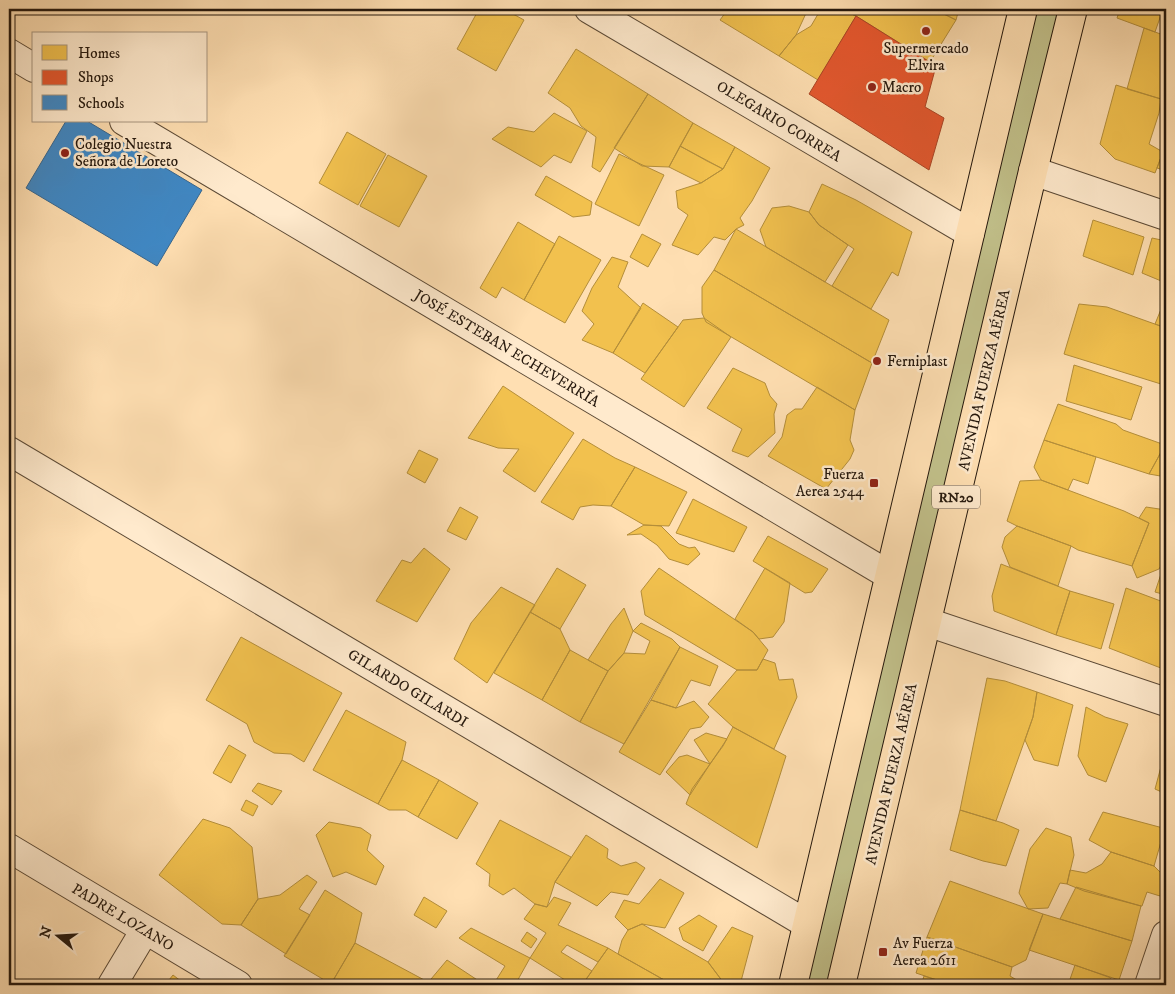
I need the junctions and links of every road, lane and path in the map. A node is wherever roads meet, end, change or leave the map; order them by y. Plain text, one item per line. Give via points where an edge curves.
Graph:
1 (589, 9) edge
2 (1022, 9) edge
3 (1073, 9) edge
4 (9, 53) edge
5 (32, 67) edge
6 (126, 122) edge
7 (1033, 171) junction
8 (1166, 216) edge
9 (970, 234) junction
10 (9, 451) edge
11 (889, 575) junction
12 (927, 622) junction
13 (1166, 702) edge
14 (9, 848) edge
15 (807, 924) junction
16 (145, 930) junction
17 (1166, 935) edge
18 (112, 985) edge
19 (238, 985) edge
20 (793, 985) edge
21 (841, 985) edge
22 (1149, 985) edge

1 - 9 street, OLEGARIO CORREA
2 - 9 main road, RN20
3 - 7 main road, AVENIDA FUERZA AÉREA / RN20
4 - 5 street
6 - 11 street, JOSÉ ESTEBAN ECHEVERRÍA
7 - 8 street
7 - 12 main road, AVENIDA FUERZA AÉREA / RN20
9 - 11 main road, RN20
10 - 15 street, GILARDO GILARDI
11 - 15 main road, RN20
12 - 13 street
12 - 21 main road, AVENIDA FUERZA AÉREA / RN20
14 - 16 street, PADRE LOZANO
15 - 20 main road, RN20
16 - 18 street
16 - 19 street, PADRE LOZANO
17 - 22 street

